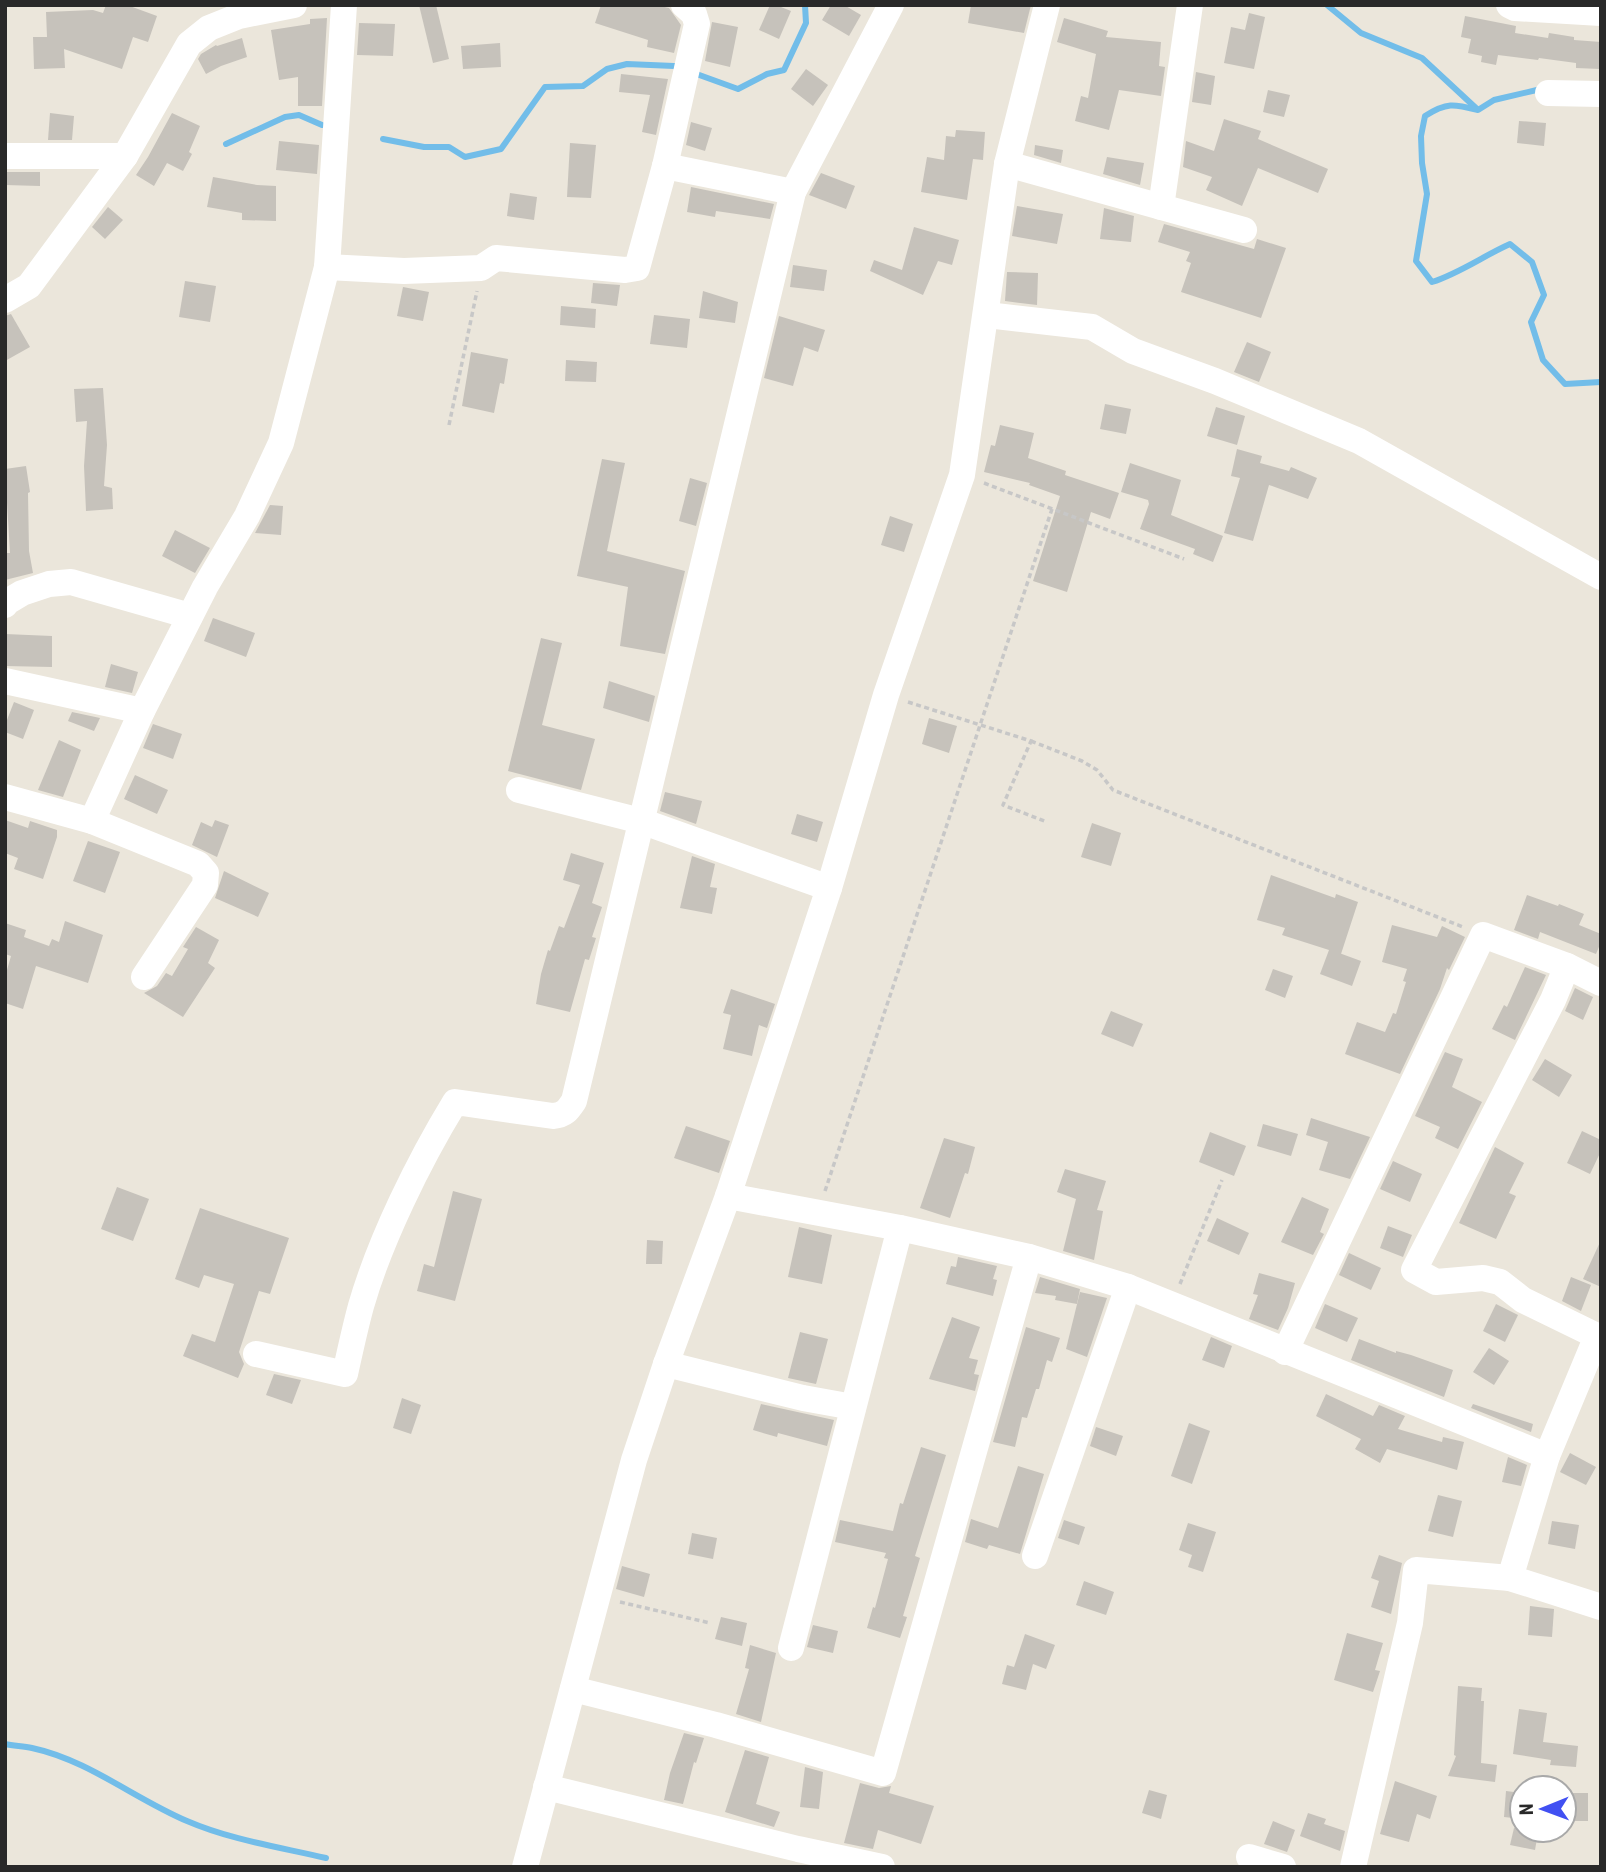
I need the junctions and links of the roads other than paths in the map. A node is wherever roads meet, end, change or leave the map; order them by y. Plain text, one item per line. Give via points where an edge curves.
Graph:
1 (294, 5) edge
2 (344, 5) edge
3 (684, 5) edge
4 (891, 5) edge
5 (1047, 5) edge
6 (1190, 5) edge
7 (1509, 5) edge
8 (1601, 13) edge
9 (1548, 93) dead end
10 (1601, 94) edge
11 (5, 156) edge
12 (125, 156) junction
13 (1007, 164) junction
14 (665, 166) junction
15 (793, 192) junction
16 (1161, 207) junction
17 (1244, 230) dead end
18 (327, 267) junction
19 (5, 300) edge
20 (987, 315) junction
21 (1601, 577) edge
22 (5, 605) edge
23 (190, 617) junction
24 (5, 681) edge
25 (142, 710) junction
26 (519, 790) dead end
27 (5, 797) edge
28 (92, 821) junction
29 (641, 821) junction
30 (829, 888) junction
31 (1567, 966) junction
32 (144, 977) dead end
33 (1601, 983) edge
34 (728, 1196) junction
35 (900, 1228) junction
36 (1029, 1257) junction
37 (1128, 1287) junction
38 (1599, 1337) edge
39 (1284, 1352) junction
40 (256, 1354) dead end
41 (666, 1364) junction
42 (853, 1407) junction
43 (1547, 1456) junction
44 (1035, 1556) dead end
45 (1510, 1578) junction
46 (1601, 1607) edge
47 (791, 1648) dead end
48 (573, 1689) junction
49 (546, 1787) junction
50 (1249, 1857) dead end
51 (865, 1865) edge
52 (525, 1867) edge
53 (1283, 1867) edge
54 (1353, 1867) edge

1 - 12 street via 239,16 209,28 189,44
2 - 18 street
3 - 14 street via 694,13 697,24
4 - 15 street
5 - 13 street
6 - 16 street
7 - 8 street
9 - 10 street
11 - 12 street
12 - 19 street via 29,286
13 - 16 street
13 - 20 street
14 - 15 street
14 - 18 street via 637,268 496,258 481,268
15 - 29 street
16 - 17 street
18 - 23 street via 281,443 247,516
20 - 21 street via 1092,327 1133,351 1359,441
20 - 30 street via 962,475 886,695
22 - 23 street via 22,593 71,582
23 - 25 street
24 - 25 street
25 - 28 street
26 - 29 street
27 - 28 street
28 - 32 street via 198,864 206,873 205,885
29 - 30 street
29 - 40 street via 568,1111 554,1116 455,1102 431,1142 383,1246 362,1304 345,1374
30 - 34 street
31 - 33 street
31 - 38 street via 1414,1270 1436,1282 1483,1278 1500,1282 1523,1300
31 - 39 street via 1483,935
34 - 35 street
34 - 41 street
35 - 36 street
35 - 42 street
36 - 37 street
36 - 48 street via 883,1773
37 - 39 street
37 - 44 street
38 - 43 street
39 - 43 street
41 - 42 street
41 - 48 street
42 - 47 street
43 - 45 street
45 - 46 street
45 - 54 street via 1416,1570 1410,1623
48 - 49 street
49 - 51 street
49 - 52 street
50 - 53 street

